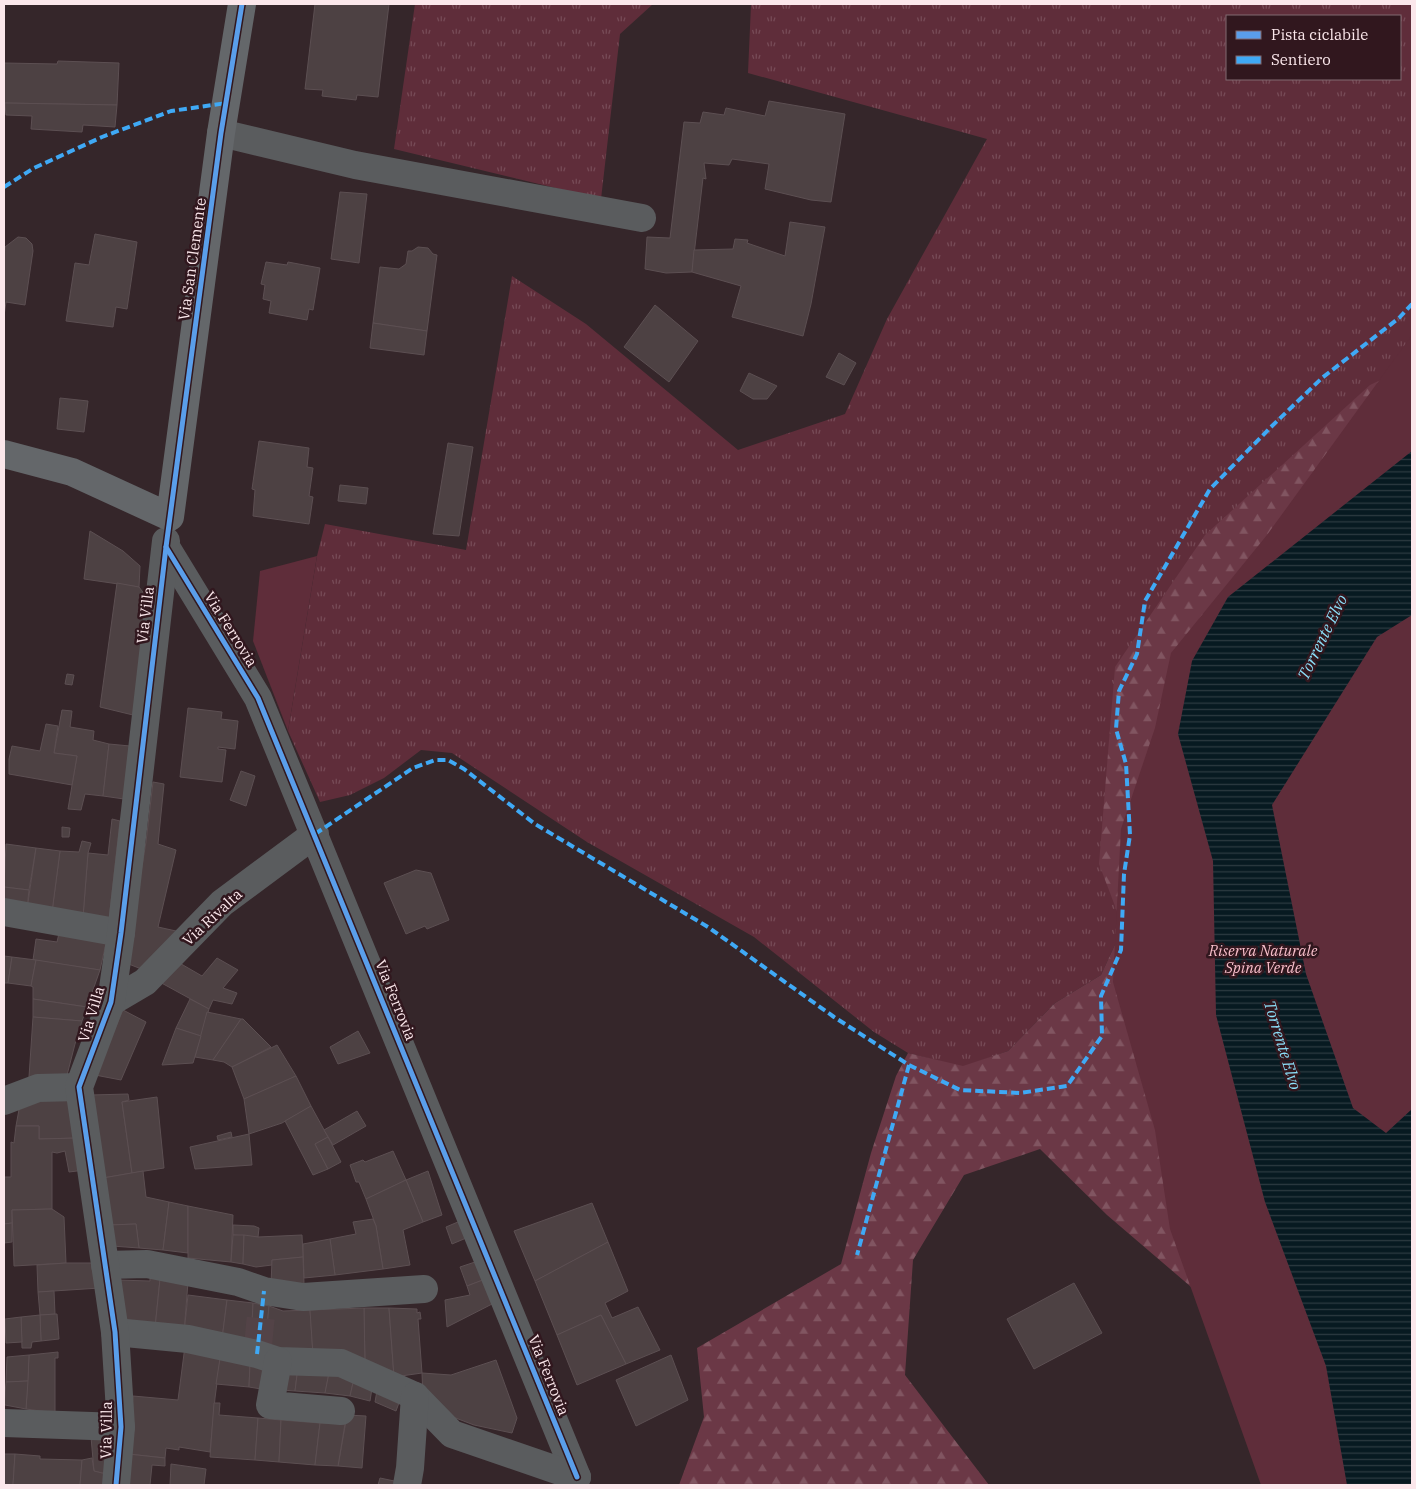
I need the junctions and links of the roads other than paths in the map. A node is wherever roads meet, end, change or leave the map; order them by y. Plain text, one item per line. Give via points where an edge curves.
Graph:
1 (242, 4) edge
2 (221, 133) junction
3 (642, 218) dead end
4 (4, 454) edge
5 (170, 518) junction
6 (166, 547) junction
7 (315, 834) junction
8 (4, 912) edge
9 (122, 933) junction
10 (111, 1002) junction
11 (79, 1087) junction
12 (4, 1101) edge
13 (105, 1265) junction
14 (424, 1289) dead end
15 (115, 1332) junction
16 (264, 1354) junction
17 (415, 1396) junction
18 (341, 1411) dead end
19 (4, 1423) edge
20 (120, 1427) junction
21 (116, 1485) edge
22 (406, 1485) edge

1 - 2 street, Via San Clemente
2 - 3 street via 355,165
2 - 5 street, Via San Clemente
4 - 5 street via 72,472
5 - 6 street, Via Villa
6 - 7 street, Via Ferrovia via 258,698
6 - 9 street, Via Villa
7 - 10 street, Via Rivalta via 222,903 145,982
7 - 17 street, Via Ferrovia via 577,1476 452,1434
8 - 9 street
9 - 10 street, Via Villa
10 - 11 street, Via Villa
11 - 12 street via 38,1088
11 - 13 street, Via Villa
13 - 14 street via 147,1264 238,1282 263,1298
13 - 15 street, Via Villa
15 - 16 street, Via Ferrovia via 188,1339
15 - 20 street, Via Villa
16 - 17 street, Via Ferrovia via 341,1363
16 - 18 street via 270,1405
17 - 22 street
19 - 20 street
20 - 21 street, Via Villa

